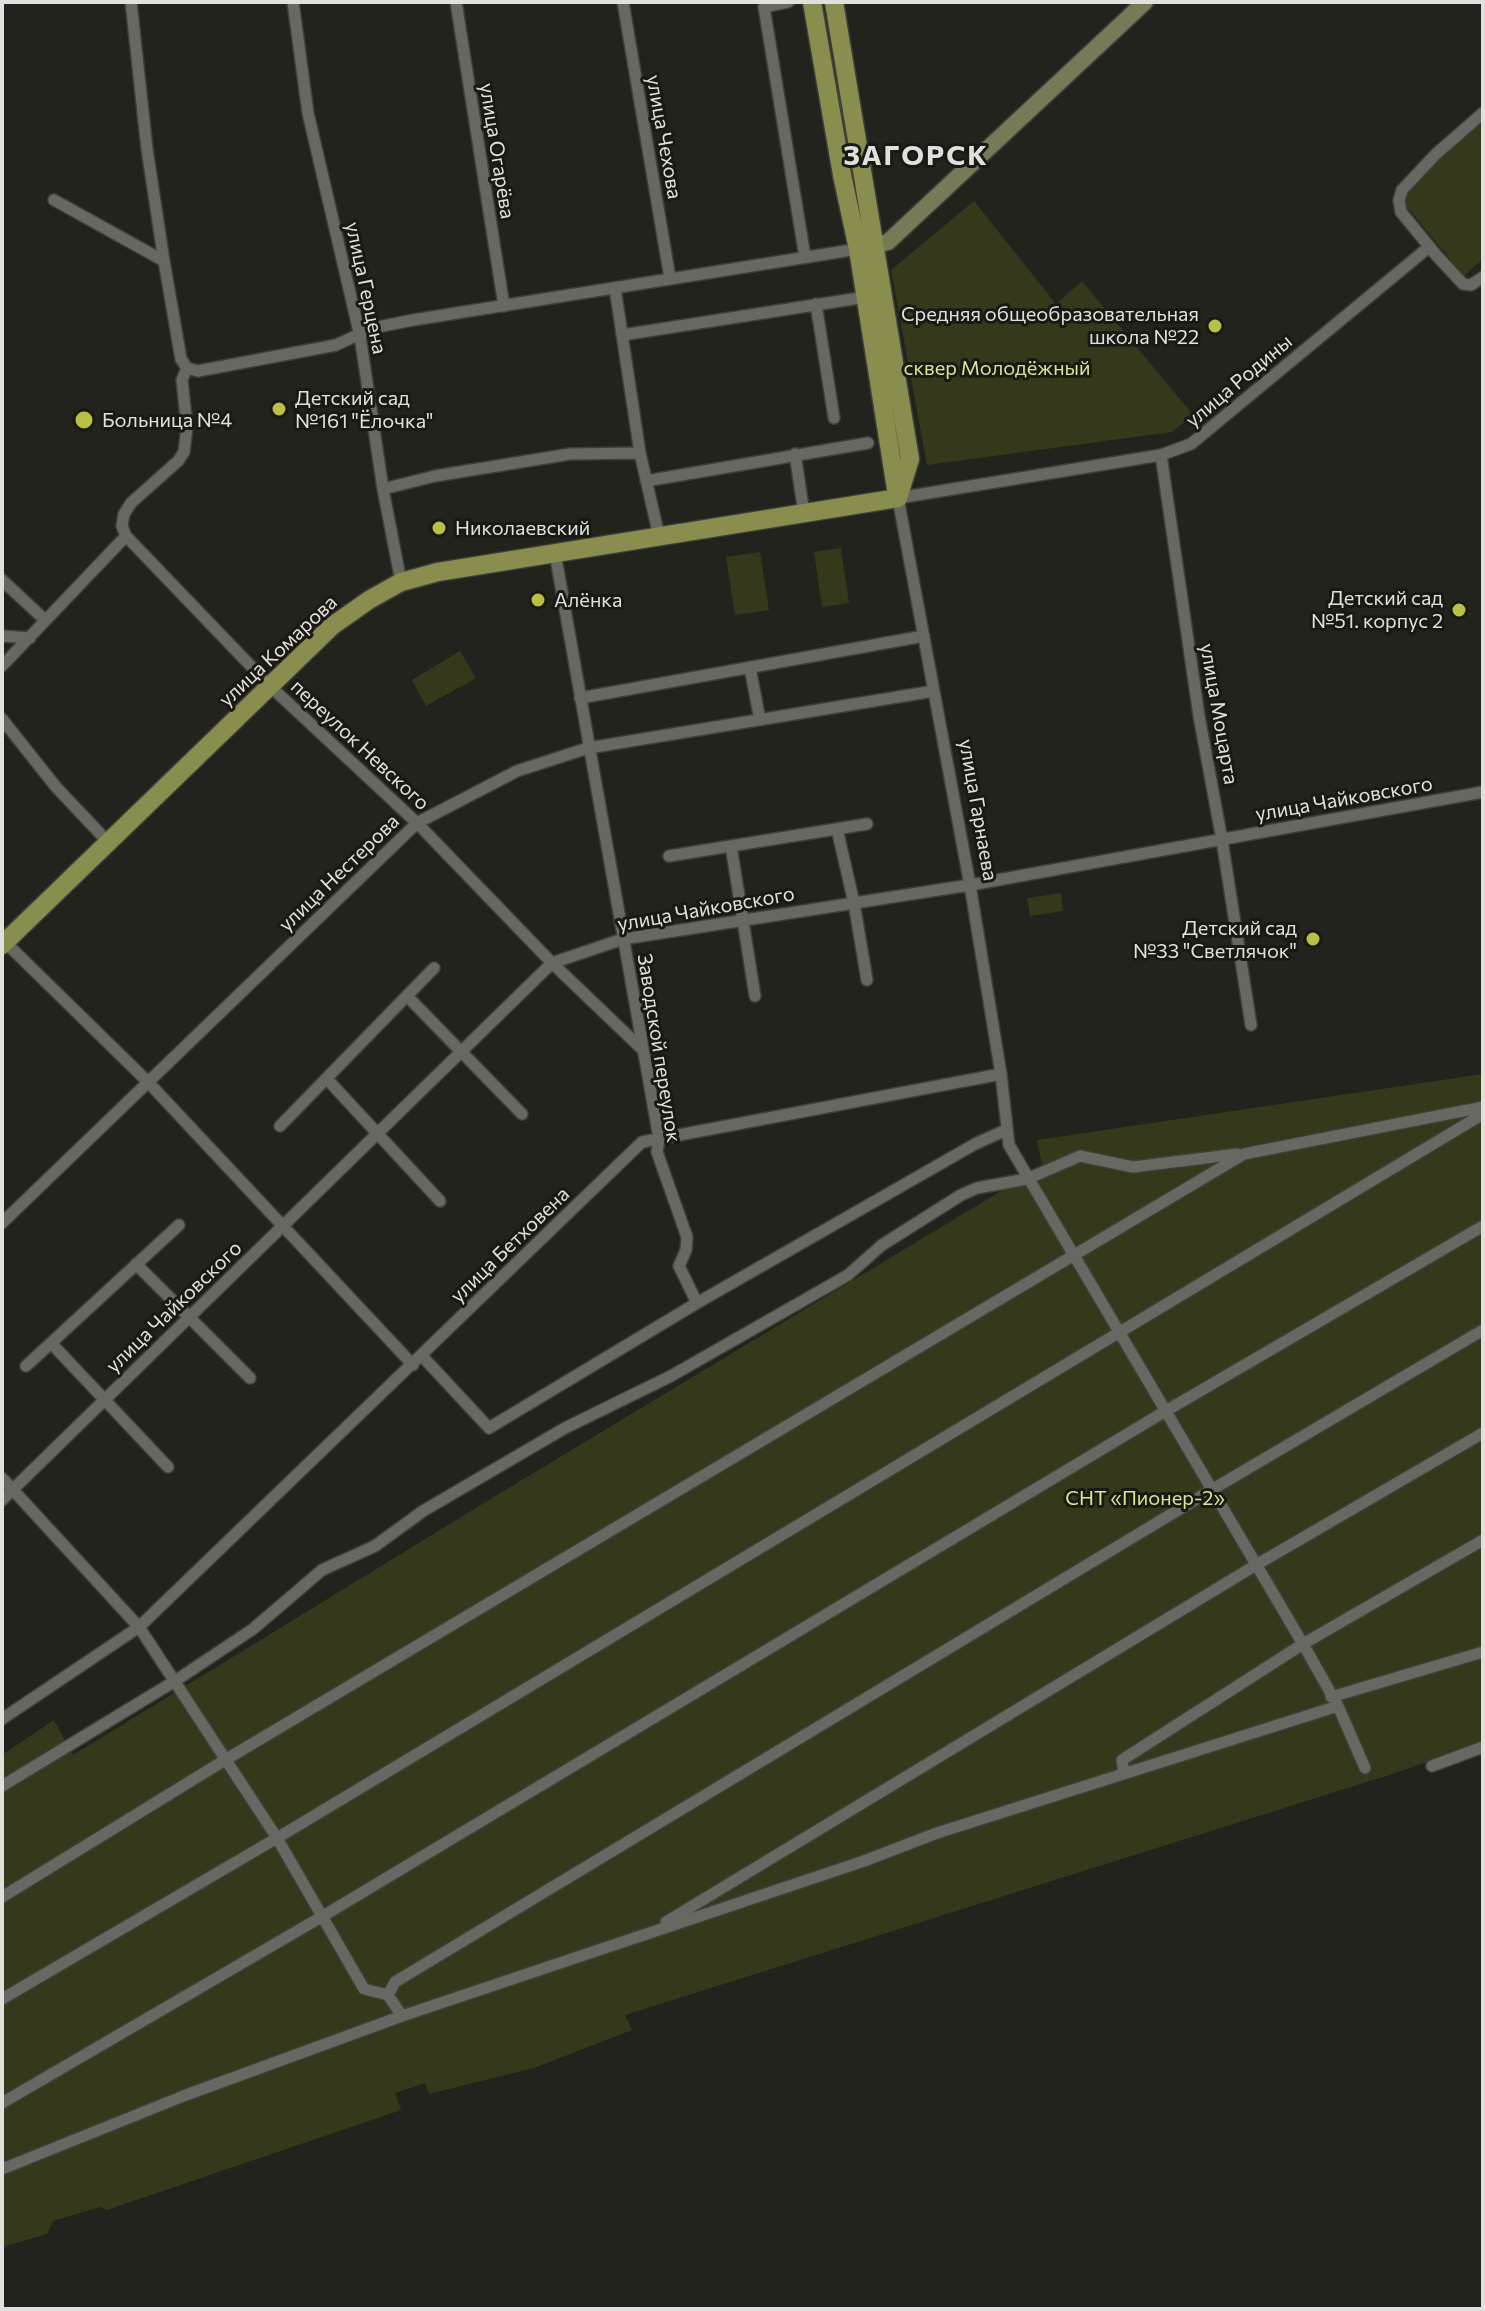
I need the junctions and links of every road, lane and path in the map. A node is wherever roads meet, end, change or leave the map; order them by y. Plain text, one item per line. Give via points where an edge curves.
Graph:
1 (131, 2) edge
2 (293, 2) edge
3 (456, 2) edge
4 (623, 2) edge
5 (788, 2) edge
6 (812, 2) edge
7 (834, 2) edge
8 (1145, 2) edge
9 (1483, 113) edge
10 (54, 200) dead end
11 (1429, 247) junction
12 (866, 248) junction
13 (805, 257) junction
14 (164, 261) junction
15 (1483, 277) edge
16 (670, 278) junction
17 (615, 288) junction
18 (866, 297) junction
19 (816, 304) junction
20 (504, 306) junction
21 (622, 335) junction
22 (360, 336) junction
23 (187, 368) junction
24 (834, 418) dead end
25 (868, 443) dead end
26 (640, 453) junction
27 (795, 454) junction
28 (1161, 455) junction
29 (646, 481) junction
30 (383, 489) junction
31 (898, 498) junction
32 (804, 513) junction
33 (126, 536) junction
34 (659, 536) junction
35 (555, 553) junction
36 (2, 580) edge
37 (401, 582) junction
38 (45, 620) junction
39 (2, 636) edge
40 (924, 636) junction
41 (30, 638) junction
42 (2, 666) edge
43 (750, 668) junction
44 (270, 686) junction
45 (934, 691) junction
46 (580, 698) junction
47 (2, 719) edge
48 (760, 720) junction
49 (588, 748) junction
50 (1483, 792) edge
51 (417, 823) junction
52 (867, 824) dead end
53 (837, 829) junction
54 (1222, 840) junction
55 (109, 843) junction
56 (731, 846) junction
57 (669, 856) dead end
58 (970, 885) junction
59 (854, 903) junction
60 (743, 920) junction
61 (623, 939) junction
62 (4, 944) edge
63 (552, 963) junction
64 (434, 968) dead end
65 (867, 980) dead end
66 (407, 996) junction
67 (755, 996) dead end
68 (1251, 1025) dead end
69 (643, 1050) junction
70 (460, 1053) junction
71 (1001, 1074) junction
72 (327, 1079) junction
73 (148, 1082) junction
74 (1483, 1107) edge
75 (522, 1114) dead end
76 (1483, 1114) edge
77 (280, 1126) dead end
78 (1006, 1130) junction
79 (377, 1134) junction
80 (659, 1138) junction
81 (1244, 1154) junction
82 (1027, 1179) junction
83 (440, 1201) dead end
84 (2, 1223) edge
85 (179, 1225) dead end
86 (283, 1225) junction
87 (1483, 1226) edge
88 (1072, 1254) junction
89 (136, 1264) junction
90 (697, 1303) junction
91 (190, 1316) junction
92 (1483, 1330) edge
93 (1118, 1332) junction
94 (51, 1343) junction
95 (418, 1360) junction
96 (26, 1366) dead end
97 (250, 1378) dead end
98 (104, 1400) junction
99 (1164, 1412) junction
100 (1483, 1433) edge
101 (168, 1467) dead end
102 (2, 1478) edge
103 (13, 1489) junction
104 (1213, 1489) junction
105 (2, 1500) edge
106 (1483, 1540) edge
107 (1256, 1565) junction
108 (139, 1627) junction
109 (1303, 1644) junction
110 (1483, 1652) edge
111 (175, 1681) junction
112 (1335, 1701) junction
113 (2, 1719) edge
114 (1483, 1747) edge
115 (225, 1760) junction
116 (1432, 1766) dead end
117 (1365, 1768) dead end
118 (1124, 1773) junction
119 (2, 1786) edge
120 (277, 1838) junction
121 (2, 1897) edge
122 (323, 1916) junction
123 (652, 1931) junction
124 (388, 1995) junction
125 (2, 1999) edge
126 (402, 2016) junction
127 (2, 2103) edge
128 (2, 2169) edge

1 - 14 street
2 - 22 street, улица Герцена via 308,113
3 - 20 street, улица Огарёва
4 - 16 street, улица Чехова
5 - 13 street via 764,7
6 - 12 main road, улица Гарнаева via 842,175
7 - 12 main road, улица Гарнаева
8 - 12 street via 888,242
9 - 11 street via 1402,190 1401,212
10 - 14 street
11 - 15 street via 1463,284
11 - 28 street, улица Родины via 1191,444
12 - 13 street
12 - 18 main road, улица Гарнаева
12 - 31 main road, улица Гарнаева via 910,459
13 - 16 street
14 - 23 street
16 - 17 street
17 - 20 street
17 - 21 street
18 - 19 street
18 - 31 main road, улица Гарнаева
19 - 21 street
19 - 24 street
20 - 22 street via 386,325
21 - 26 street
22 - 23 street via 209,370
22 - 30 street, улица Герцена
23 - 33 street via 182,380 184,452 131,503 122,526
25 - 27 street
26 - 29 street
26 - 30 street via 570,454
27 - 29 street
27 - 32 street
28 - 31 street, улица Родины
28 - 54 street, улица Моцарта
29 - 34 street
30 - 37 street, улица Герцена
31 - 32 main road, улица Комарова
31 - 40 street, улица Гарнаева
32 - 34 main road, улица Комарова
33 - 38 street
33 - 44 street, переулок Невского
34 - 35 main road, улица Комарова
35 - 37 main road, улица Комарова
35 - 46 street, Заводской переулок
36 - 38 street
37 - 44 main road, улица Комарова via 332,626
38 - 41 street
39 - 41 street
40 - 43 street
40 - 45 street, улица Гарнаева
41 - 42 street
43 - 46 street
43 - 48 street
44 - 51 street, переулок Невского
44 - 55 main road, улица Комарова
45 - 48 street, улица Нестерова
45 - 58 street, улица Гарнаева
46 - 49 street, Заводской переулок
47 - 55 street
48 - 49 street, улица Нестерова
49 - 51 street, улица Нестерова via 517,771
49 - 61 street, Заводской переулок
50 - 54 street, улица Чайковского
51 - 63 street, переулок Невского
51 - 73 street, улица Нестерова
52 - 53 street
53 - 56 street
53 - 59 street
54 - 58 street, улица Чайковского
54 - 68 street, улица Моцарта
55 - 62 main road, улица Комарова
56 - 57 street
56 - 60 street
58 - 59 street, улица Чайковского
58 - 71 street, улица Гарнаева
59 - 60 street, улица Чайковского
59 - 65 street
60 - 61 street, улица Чайковского
60 - 67 street
61 - 63 street, улица Чайковского
61 - 69 street, Заводской переулок
62 - 73 street
63 - 69 street, переулок Невского
63 - 70 street, улица Чайковского
64 - 66 street
66 - 70 street
66 - 72 street
69 - 80 street, Заводской переулок
70 - 75 street
70 - 79 street, улица Чайковского
71 - 78 street, улица Гарнаева
71 - 80 street, улица Бетховена
72 - 77 street
72 - 79 street
73 - 84 street, улица Нестерова
73 - 86 street
74 - 81 street
76 - 93 street
78 - 82 street, улица Гарнаева
78 - 90 street
79 - 83 street
79 - 86 street, улица Чайковского
80 - 90 street, Заводской переулок via 657,1152 687,1237 679,1266
80 - 95 street, улица Бетховена via 642,1142
81 - 82 street via 1133,1167 1080,1156
81 - 88 street
82 - 88 street, улица Гарнаева
82 - 111 street via 961,1195 882,1245 848,1275 671,1376 565,1428 423,1511 375,1546 322,1570 267,1619
85 - 89 street
86 - 91 street, улица Чайковского
86 - 95 street
87 - 99 street
88 - 93 street, улица Гарнаева
88 - 115 street
89 - 91 street
89 - 94 street
90 - 95 street via 489,1428
91 - 97 street
91 - 98 street, улица Чайковского
92 - 104 street
93 - 99 street, улица Гарнаева
93 - 120 street
94 - 96 street
94 - 98 street
95 - 108 street, улица Бетховена
98 - 101 street
98 - 103 street, улица Чайковского
99 - 104 street, улица Гарнаева
99 - 122 street
100 - 107 street
102 - 103 street
103 - 105 street, улица Чайковского
103 - 108 street
104 - 107 street, улица Гарнаева
104 - 124 street via 395,1982
106 - 109 street
107 - 109 street, улица Гарнаева
107 - 123 street
108 - 111 street
108 - 113 street, улица Бетховена
109 - 112 street, улица Гарнаева
109 - 118 street via 1122,1760
110 - 112 street
111 - 115 street
111 - 119 street
112 - 117 street, улица Гарнаева
112 - 118 street
114 - 116 street
115 - 120 street
115 - 121 street
118 - 123 street
120 - 122 street
120 - 125 street
122 - 124 street via 364,1989
122 - 127 street
123 - 126 street
124 - 126 street
126 - 128 street

